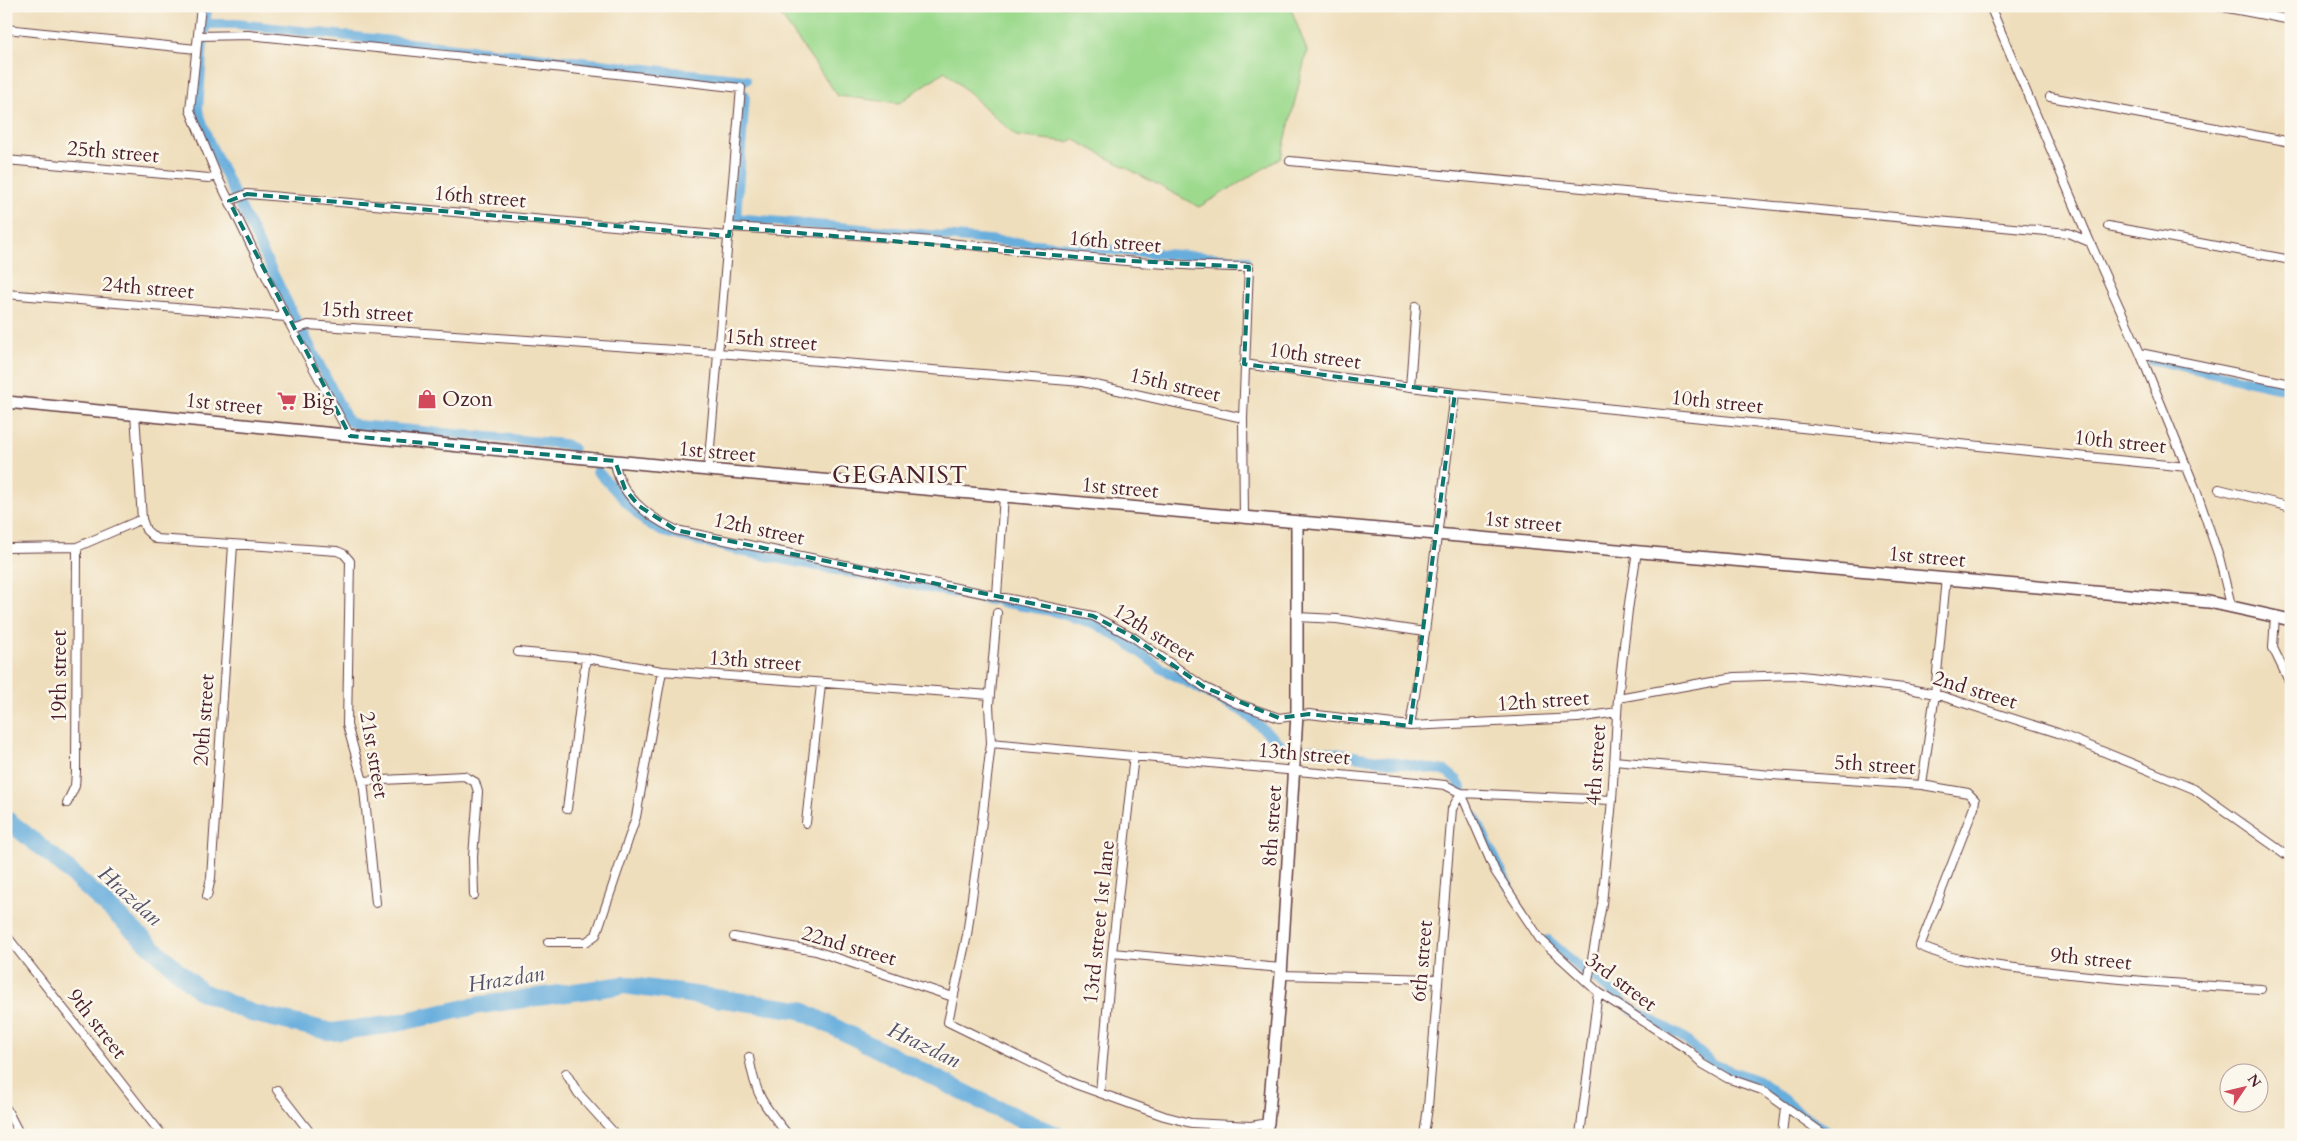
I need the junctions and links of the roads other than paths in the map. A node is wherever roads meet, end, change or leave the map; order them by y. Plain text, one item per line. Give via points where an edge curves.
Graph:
1 (201, 6) edge
2 (1990, 6) edge
3 (2217, 6) edge
4 (2291, 20) edge
5 (6, 29) edge
6 (198, 36) junction
7 (196, 48) junction
8 (2050, 97) dead end
9 (2291, 142) edge
10 (6, 160) edge
11 (1290, 161) dead end
12 (217, 176) junction
13 (229, 201) junction
14 (730, 226) junction
15 (2108, 226) dead end
16 (729, 236) junction
17 (2090, 242) junction
18 (2291, 260) edge
19 (6, 294) edge
20 (1416, 306) dead end
21 (286, 317) junction
22 (293, 330) junction
23 (2140, 352) junction
24 (718, 353) junction
25 (1244, 364) junction
26 (2291, 384) edge
27 (1410, 387) junction
28 (1455, 393) junction
29 (6, 402) edge
30 (136, 414) junction
31 (1243, 418) junction
32 (350, 436) junction
33 (615, 461) junction
34 (2187, 466) junction
35 (708, 470) junction
36 (2219, 489) dead end
37 (1004, 496) junction
38 (2291, 506) edge
39 (1244, 516) junction
40 (142, 519) junction
41 (1297, 522) junction
42 (1436, 534) junction
43 (233, 545) junction
44 (77, 547) junction
45 (6, 548) edge
46 (1637, 551) junction
47 (1946, 578) junction
48 (997, 595) junction
49 (2231, 605) junction
50 (997, 613) dead end
51 (2275, 615) junction
52 (1297, 616) junction
53 (2291, 620) edge
54 (1425, 632) junction
55 (518, 652) dead end
56 (586, 658) junction
57 (662, 672) junction
58 (821, 684) junction
59 (2291, 685) edge
60 (1935, 694) junction
61 (990, 695) junction
62 (1618, 698) junction
63 (1617, 712) junction
64 (1297, 715) junction
65 (1410, 726) junction
66 (990, 743) junction
67 (1134, 755) junction
68 (1614, 761) junction
69 (1294, 771) junction
70 (363, 781) junction
71 (1922, 785) junction
72 (1461, 793) junction
73 (1612, 800) junction
74 (67, 803) dead end
75 (567, 809) dead end
76 (806, 823) dead end
77 (2291, 858) edge
78 (474, 895) dead end
79 (207, 896) dead end
80 (376, 903) dead end
81 (6, 935) edge
82 (734, 937) dead end
83 (548, 942) dead end
84 (1920, 946) joint
85 (1112, 953) junction
86 (1281, 971) junction
87 (1438, 979) junction
88 (1588, 981) junction
89 (2261, 989) dead end
90 (1598, 992) junction
91 (953, 997) junction
92 (749, 1056) dead end
93 (566, 1073) dead end
94 (277, 1090) dead end
95 (1100, 1093) junction
96 (1785, 1107) junction
97 (6, 1108) edge
98 (1266, 1130) edge
99 (20, 1135) edge
100 (162, 1135) edge
101 (312, 1135) edge
102 (616, 1135) edge
103 (788, 1135) edge
104 (1424, 1135) edge
105 (1580, 1135) edge
106 (1782, 1135) edge
107 (1824, 1135) edge

1 - 6 street
2 - 17 street
3 - 4 street
5 - 7 street
6 - 7 street
6 - 14 street via 258,36 740,88
7 - 12 street via 190,110
8 - 9 street
10 - 12 street, 25th street via 209,178
11 - 17 street via 2059,232
12 - 13 street
13 - 16 street, 16th street via 247,194
13 - 21 street
14 - 16 street
14 - 25 street, 16th street via 929,241 1111,260 1249,267
15 - 18 street
16 - 24 street
17 - 23 street
19 - 21 street, 24th street
20 - 27 street
21 - 22 street
22 - 24 street, 15th street via 308,325
22 - 32 street
23 - 26 street
23 - 34 street
24 - 31 street, 15th street via 1082,382
24 - 35 street
25 - 27 street, 10th street
25 - 31 street, 16th street
27 - 28 street, 10th street
28 - 34 street, 10th street
28 - 42 street
29 - 30 main road, 1st street
30 - 32 main road, 1st street
30 - 40 street
31 - 39 street, 16th street
32 - 33 main road, 1st street
33 - 35 main road, 1st street
33 - 48 street, 12th street via 625,489 639,506 657,521 676,530
34 - 49 street via 2219,557
35 - 37 main road, 1st street
36 - 38 street
37 - 39 main road, 1st street
37 - 48 street
39 - 41 main road, 1st street
40 - 43 street via 146,530 156,539
40 - 44 street
41 - 42 main road, 1st street
41 - 52 main road, 8th street
42 - 46 main road, 1st street
42 - 54 street
43 - 70 street, 21st street via 336,551 350,561 348,725
43 - 79 street, 20th street via 212,869
44 - 45 street
44 - 74 street, 19th street via 76,772 75,786
46 - 47 main road, 1st street
46 - 62 street, 4th street
47 - 49 main road, 1st street
47 - 60 street
48 - 64 street, 12th street via 1093,616 1133,637 1204,687 1236,703 1279,718
49 - 51 main road, 1st street
50 - 61 street
51 - 53 main road, 1st street
51 - 59 street via 2274,648
52 - 54 street
52 - 64 main road, 8th street
54 - 65 street
55 - 56 street, 13th street
56 - 57 street, 13th street
56 - 75 street
57 - 58 street, 13th street
57 - 83 street via 636,817 596,935 586,942
58 - 61 street, 13th street
58 - 76 street
60 - 62 street, 2nd street via 1793,675 1735,677
60 - 71 street
60 - 77 street, 2nd street via 2058,734 2194,789
61 - 66 street
62 - 63 street, 4th street
63 - 65 street, 12th street via 1578,718
63 - 68 street, 4th street
64 - 65 street, 12th street
64 - 69 main road, 8th street
66 - 67 street, 13th street
66 - 91 street via 967,935
67 - 69 street, 13th street
67 - 85 street, 13rd street 1st lane
68 - 71 street, 5th street
68 - 73 street, 4th street
69 - 72 street, 13th street via 1445,785
69 - 86 main road, 8th street
70 - 78 street via 464,776 476,782
70 - 80 street, 21st street
71 - 84 street, 5th street via 1968,793 1975,800
72 - 73 street, 13th street
72 - 87 street, 6th street via 1452,810
72 - 88 street, 3rd street via 1495,871 1521,912 1540,939
73 - 88 street, 4th street via 1602,904
81 - 100 street, 9th street
82 - 91 street, 22nd street via 816,951
84 - 89 street, 9th street via 1943,956 2018,969 2138,982
85 - 86 street
85 - 95 street, 13rd street 1st lane
86 - 87 street
86 - 98 main road, 8th street
87 - 104 street, 6th street
88 - 90 street, 3rd street
90 - 96 street, 3rd street via 1688,1050 1703,1064 1727,1078 1762,1090
90 - 105 street
91 - 95 street via 948,1022
92 - 103 street via 754,1083 762,1102
93 - 102 street via 578,1093
94 - 101 street
95 - 98 street via 1191,1123 1251,1126
96 - 106 street
96 - 107 street, 3rd street
97 - 99 street

